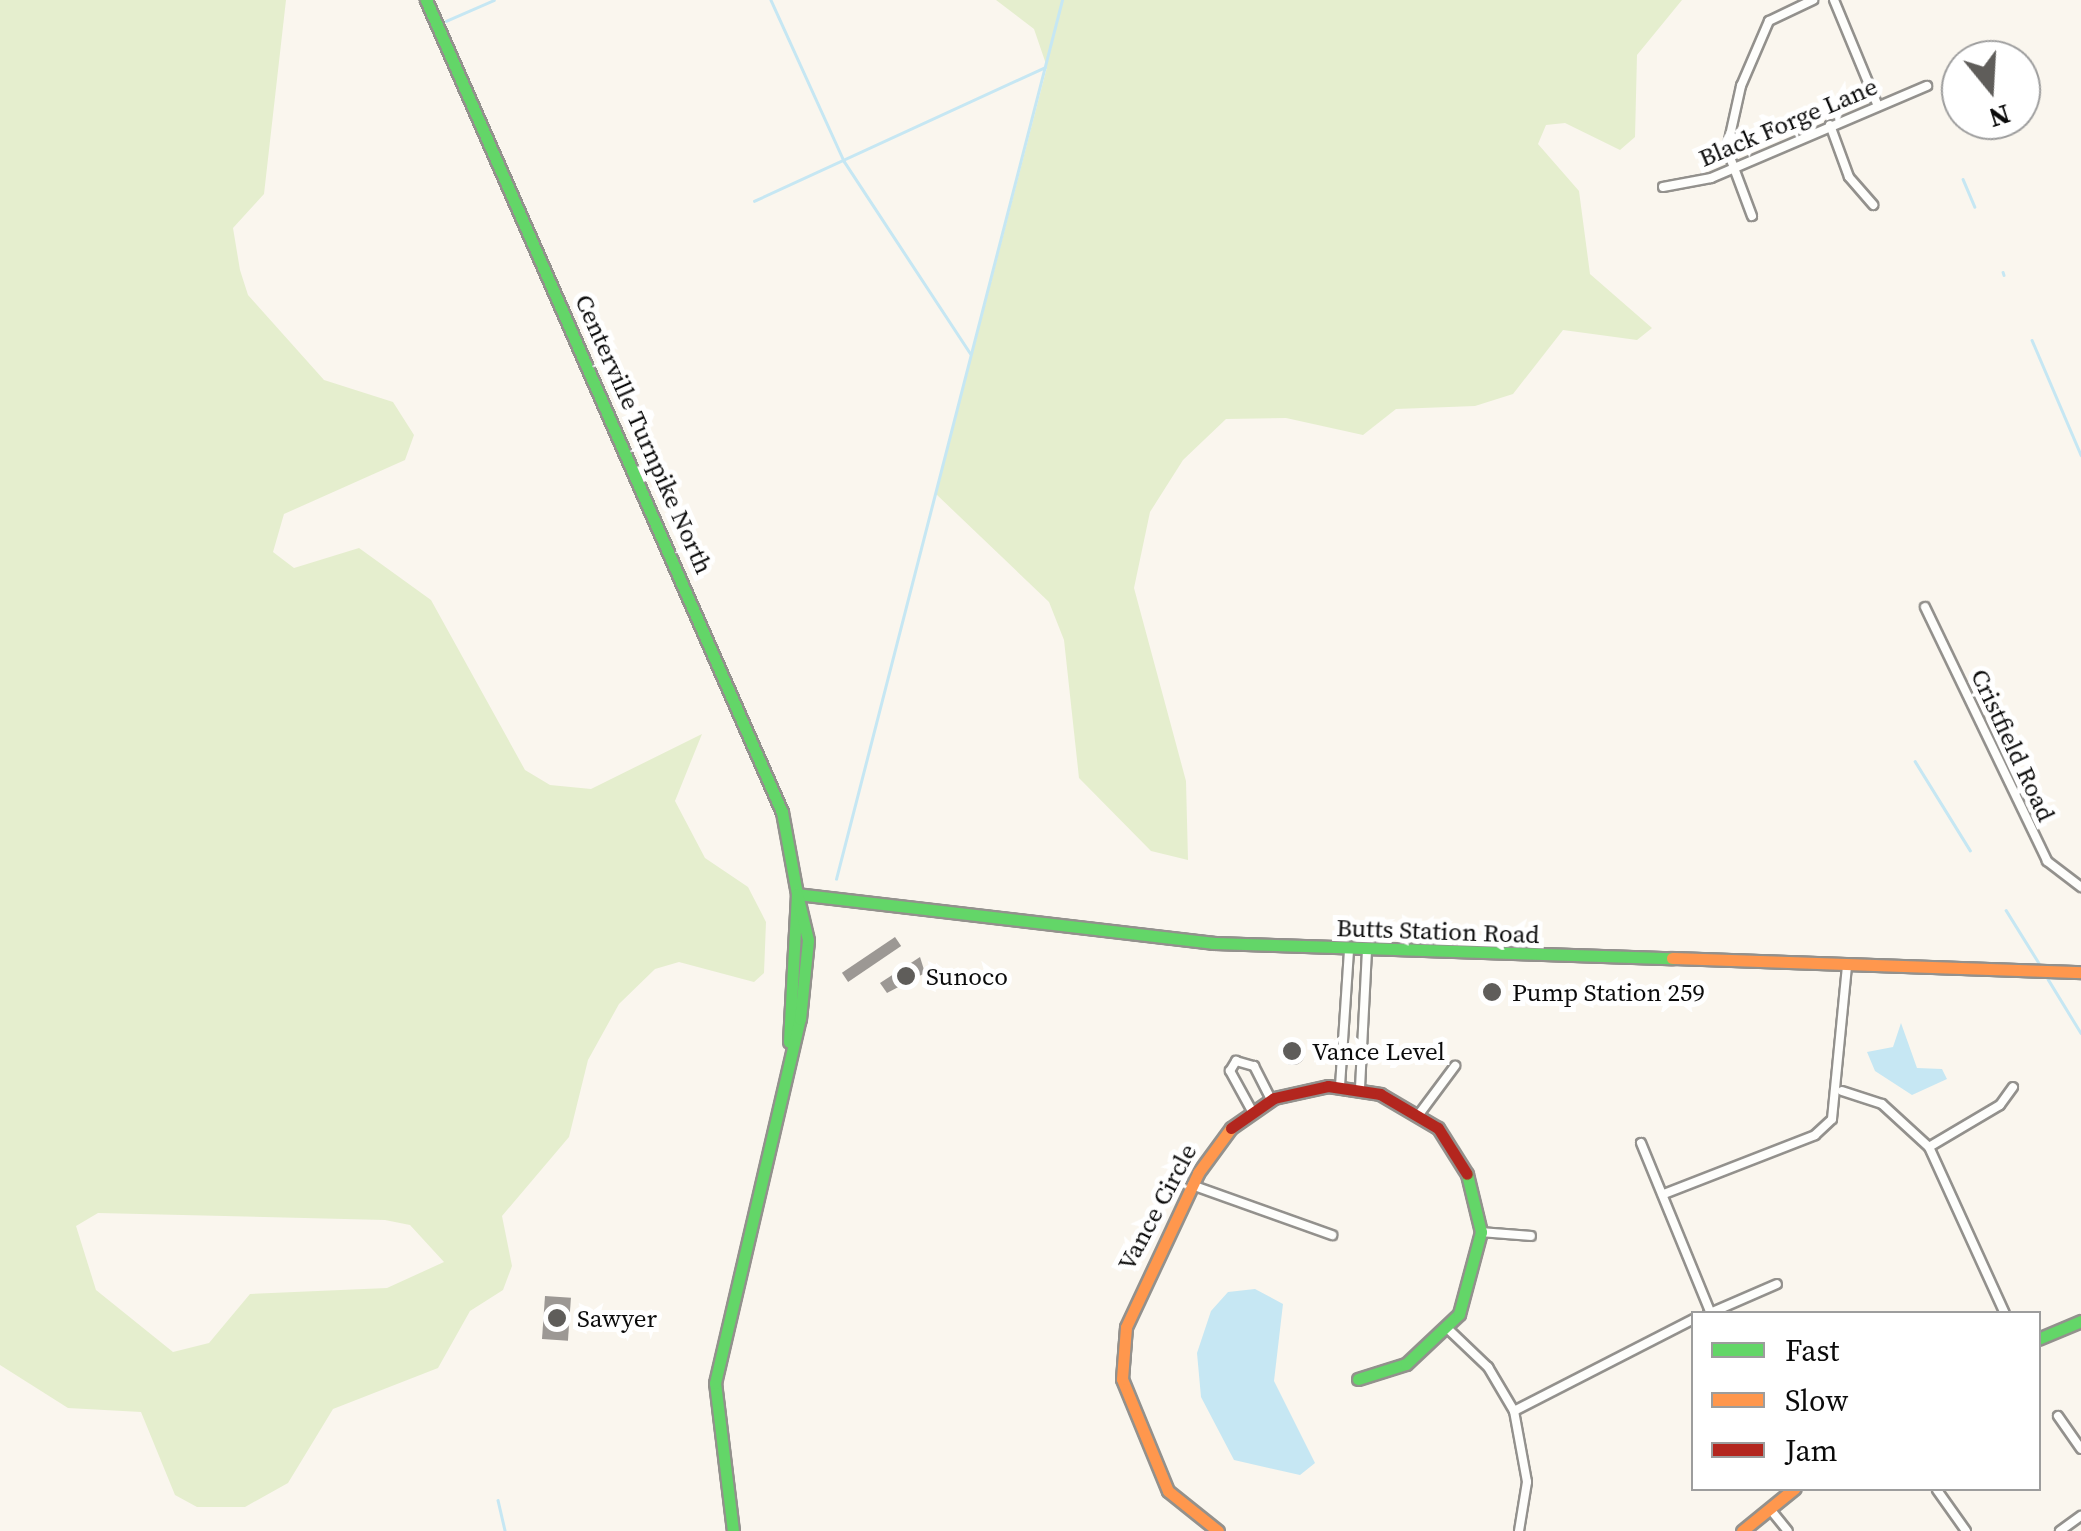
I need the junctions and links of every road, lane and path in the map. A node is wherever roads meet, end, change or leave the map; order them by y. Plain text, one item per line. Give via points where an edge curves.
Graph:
1 (426, 0) edge
2 (1813, 0) edge
3 (1834, 0) edge
4 (1927, 86) dead end
5 (1878, 106) junction
6 (1830, 126) junction
7 (1734, 168) junction
8 (1664, 188) dead end
9 (1873, 206) dead end
10 (1752, 216) dead end
11 (1925, 607) dead end
12 (2081, 887) edge
13 (797, 894) junction
14 (1349, 952) junction
15 (1366, 952) junction
16 (1847, 966) junction
17 (2081, 972) edge
18 (1455, 1066) dead end
19 (1340, 1086) junction
20 (2012, 1087) dead end
21 (1360, 1088) junction
22 (1842, 1092) junction
23 (1271, 1100) junction
24 (1252, 1111) junction
25 (1420, 1113) junction
26 (1642, 1143) dead end
27 (1929, 1146) junction
28 (1192, 1185) junction
29 (1664, 1194) junction
30 (1482, 1232) junction
31 (1332, 1235) dead end
32 (1531, 1236) dead end
33 (1777, 1284) dead end
34 (1709, 1311) edge
35 (1715, 1311) edge
36 (2003, 1311) edge
37 (2081, 1321) edge
38 (1691, 1322) edge
39 (1447, 1328) junction
40 (2041, 1338) edge
41 (1358, 1379) dead end
42 (1514, 1411) junction
43 (2058, 1416) dead end
44 (2081, 1449) edge
45 (1792, 1491) edge
46 (1938, 1491) edge
47 (1770, 1509) junction
48 (2081, 1516) edge
49 (732, 1531) edge
50 (1218, 1531) edge
51 (1520, 1531) edge
52 (1742, 1531) edge
53 (1788, 1531) edge
54 (1966, 1531) edge
55 (2060, 1531) edge

1 - 13 main road, Centerville Turnpike North via 744,714 782,812
2 - 7 street via 1768,22 1756,40 1728,132
3 - 5 street
4 - 5 street, Black Forge Lane
5 - 6 street, Black Forge Lane
6 - 7 street, Black Forge Lane
6 - 9 street via 1849,176
7 - 8 street, Black Forge Lane
7 - 10 street
11 - 12 street, Cristfield Road via 2047,861
13 - 14 main road, Butts Station Road via 1124,935
13 - 49 main road, Centerville Turnpike North via 808,945 715,1382
14 - 15 main road, Butts Station Road
14 - 19 street
15 - 16 main road, Butts Station Road
15 - 21 street
16 - 17 main road, Butts Station Road
16 - 22 street
18 - 25 street
19 - 21 main road, Vance Circle
19 - 23 main road, Vance Circle
20 - 27 street via 2000,1106
21 - 25 main road, Vance Circle
22 - 27 street via 1882,1104
22 - 29 street via 1815,1135
23 - 24 main road, Vance Circle
23 - 24 street via 1254,1066 1236,1061 1230,1071
24 - 28 main road, Vance Circle
25 - 30 main road, Vance Circle via 1462,1160
26 - 29 street
27 - 36 street
28 - 31 street
28 - 50 main road, Vance Circle via 1130,1311 1122,1379 1168,1491
29 - 34 street
30 - 32 street
30 - 39 main road, Vance Circle via 1471,1286
33 - 35 street
37 - 40 main road
38 - 42 street
39 - 41 main road, Vance Circle via 1406,1364
39 - 42 street via 1488,1367
42 - 51 street via 1526,1482
43 - 44 street
45 - 47 main road
46 - 54 street
47 - 52 main road
47 - 53 street
48 - 55 street

